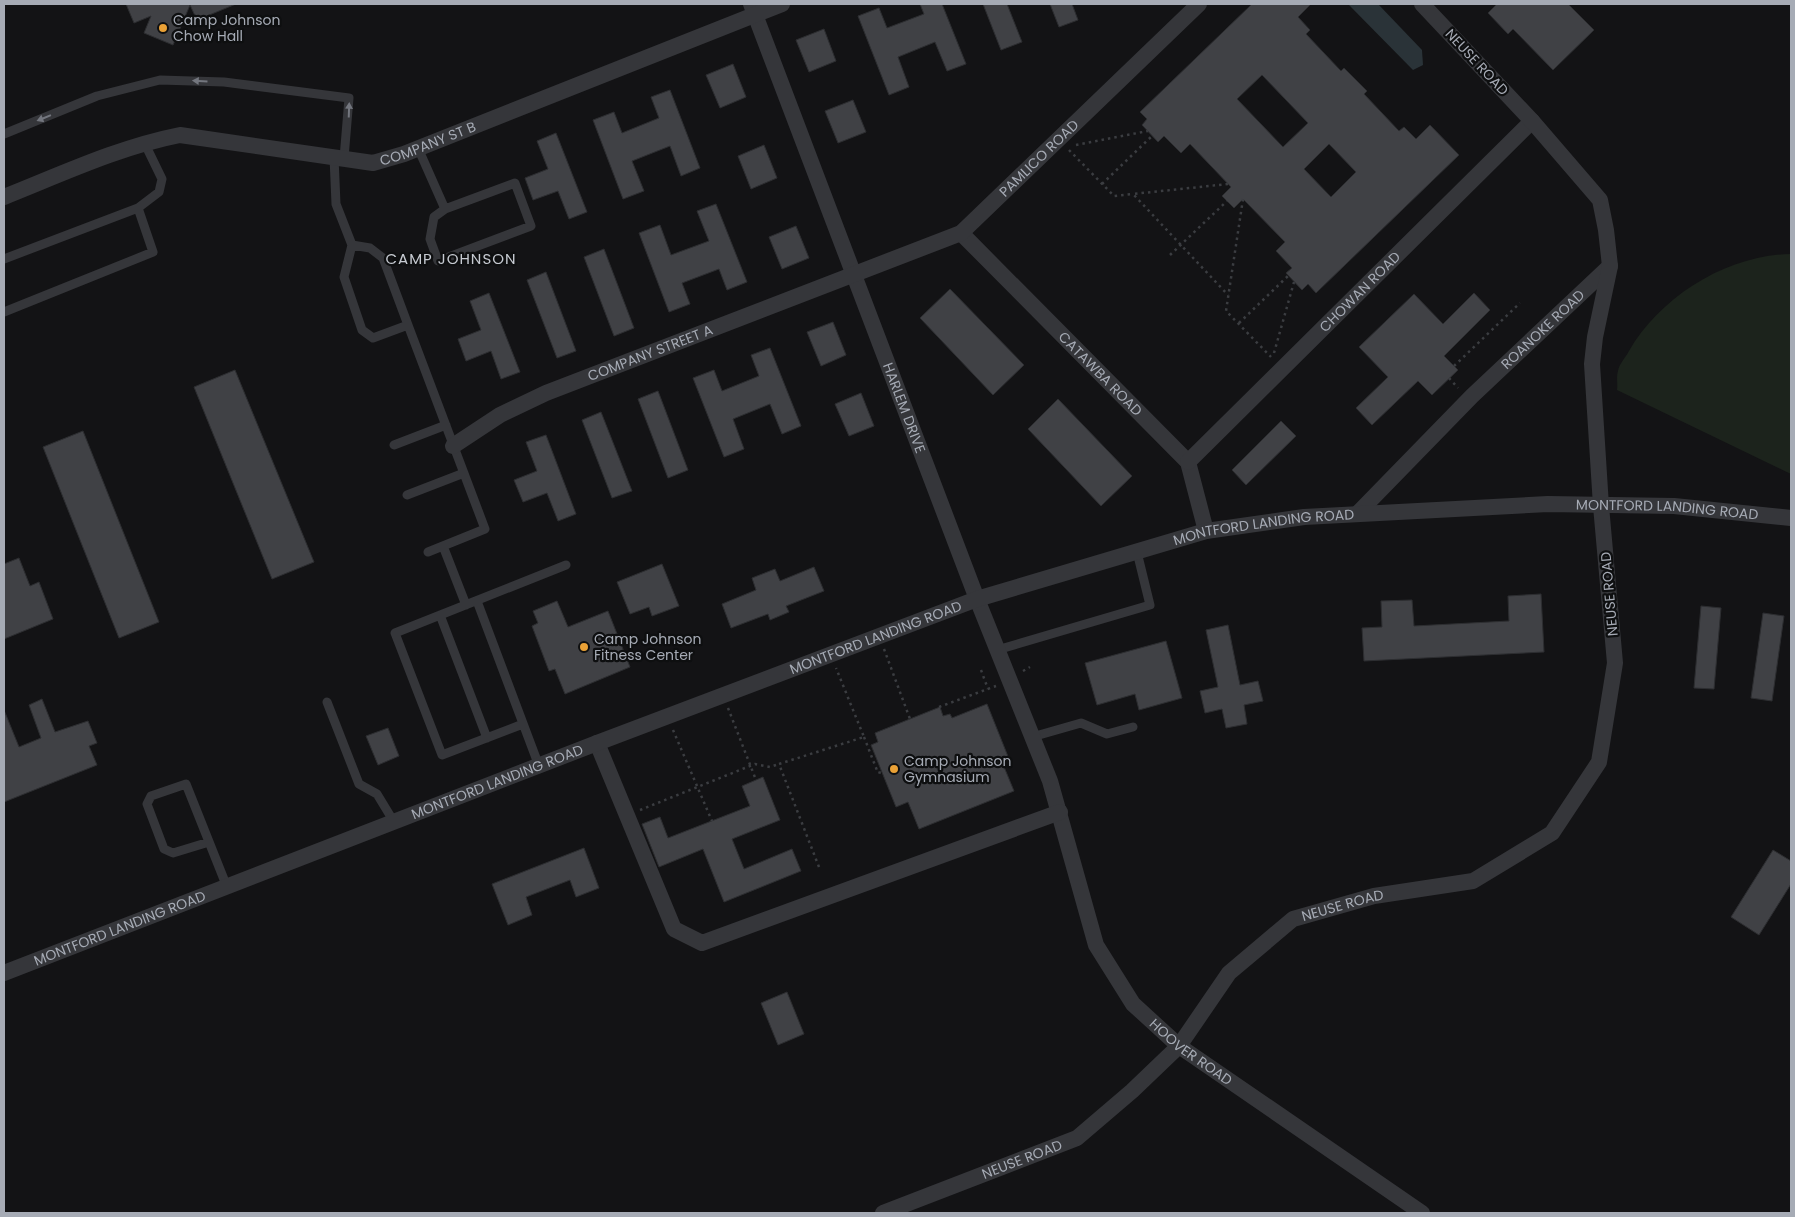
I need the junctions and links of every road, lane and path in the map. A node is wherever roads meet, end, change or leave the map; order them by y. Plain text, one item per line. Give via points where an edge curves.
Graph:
1 (782, 4) edge
2 (1199, 4) edge
3 (1422, 4) edge
4 (754, 9) edge
5 (1532, 121) junction
6 (1148, 131) dead end
7 (4, 134) edge
8 (1152, 136) dead end
9 (145, 144) junction
10 (418, 148) junction
11 (339, 158) junction
12 (1102, 184) junction
13 (1228, 184) dead end
14 (1133, 194) junction
15 (4, 197) edge
16 (1243, 199) dead end
17 (1227, 201) dead end
18 (138, 208) junction
19 (445, 209) junction
20 (961, 233) junction
21 (1181, 245) junction
22 (352, 246) junction
23 (1170, 255) dead end
24 (4, 259) edge
25 (1610, 266) junction
26 (853, 273) junction
27 (1288, 276) dead end
28 (1294, 282) dead end
29 (1228, 295) junction
30 (1520, 303) dead end
31 (4, 312) edge
32 (1238, 323) junction
33 (408, 325) junction
34 (1454, 366) dead end
35 (446, 425) junction
36 (394, 445) dead end
37 (453, 446) junction
38 (1188, 462) junction
39 (464, 473) junction
40 (407, 495) dead end
41 (1601, 506) junction
42 (1357, 514) junction
43 (1791, 518) edge
44 (1206, 531) junction
45 (443, 546) junction
46 (428, 552) dead end
47 (1137, 552) junction
48 (566, 565) dead end
49 (977, 599) junction
50 (477, 601) junction
51 (466, 605) junction
52 (440, 615) junction
53 (879, 636) junction
54 (997, 650) junction
55 (830, 654) junction
56 (1030, 667) dead end
57 (981, 670) dead end
58 (1009, 679) junction
59 (988, 689) junction
60 (723, 695) junction
61 (327, 702) dead end
62 (940, 707) dead end
63 (667, 716) junction
64 (910, 719) dead end
65 (523, 724) junction
66 (1133, 728) dead end
67 (864, 737) junction
68 (1032, 737) junction
69 (487, 738) junction
70 (597, 743) junction
71 (779, 764) junction
72 (539, 766) junction
73 (751, 766) junction
74 (882, 772) dead end
75 (756, 780) dead end
76 (698, 787) junction
77 (1060, 812) junction
78 (626, 815) junction
79 (712, 821) dead end
80 (394, 822) junction
81 (209, 842) junction
82 (819, 867) dead end
83 (227, 886) junction
84 (4, 973) edge
85 (1179, 1046) junction
86 (883, 1213) edge
87 (1422, 1213) edge

1 - 4 street, COMPANY ST B
2 - 20 street, PAMLICO ROAD
3 - 5 street, NEUSE ROAD
4 - 10 street, COMPANY ST B
4 - 26 street, HARLEM DRIVE
5 - 25 street via 1600,200
5 - 38 street, CHOWAN ROAD
6 - 12 path via 1067,147
11 -> 7 lane via 349,98 224,82 160,80 97,96
8 - 12 path
9 - 11 street, COMPANY ST B via 180,135
9 - 15 street, COMPANY ST B
9 - 18 lane via 162,179 159,192
10 - 11 street, COMPANY ST B via 373,163
10 - 19 lane
11 - 22 lane via 336,204
12 - 14 path via 1114,196
13 - 14 path
14 - 21 path
16 - 29 path
17 - 21 path
18 - 24 lane
18 - 31 lane via 153,252
19 - 19 lane via 434,217 430,239 438,262 531,226 515,183
20 - 26 street, PAMLICO ROAD
20 - 38 street, CATAWBA ROAD
21 - 23 path
21 - 29 path
22 - 33 lane via 370,248 383,258
22 - 33 lane via 344,277 362,330 374,338
25 - 41 street, NEUSE ROAD via 1592,364
25 - 42 street, ROANOKE ROAD via 1472,396
26 - 37 street, COMPANY STREET A via 546,393 500,415
26 - 49 street, HARLEM DRIVE
27 - 32 path
28 - 32 path via 1273,360
29 - 32 path via 1226,311
30 - 34 path
33 - 35 lane
35 - 36 lane
35 - 37 lane
37 - 39 lane
38 - 44 street
39 - 40 lane
39 - 45 lane via 485,529
41 - 42 street, MONTFORD LANDING ROAD via 1548,504
41 - 43 street, MONTFORD LANDING ROAD via 1674,506
41 - 85 street, NEUSE ROAD via 1615,663 1600,762 1552,833 1473,881 1374,896 1293,920 1229,973
42 - 44 street, MONTFORD LANDING ROAD via 1304,517
44 - 47 street, MONTFORD LANDING ROAD
45 - 46 lane
45 - 51 lane
47 - 49 street, MONTFORD LANDING ROAD
47 - 54 lane via 1150,605
48 - 50 lane
49 - 53 street, MONTFORD LANDING ROAD
49 - 54 street, HARLEM DRIVE
50 - 51 lane
50 - 65 lane
51 - 52 lane
52 - 69 lane
52 - 69 lane via 395,633 442,755
53 - 55 street, MONTFORD LANDING ROAD
53 - 64 path
54 - 58 street, HARLEM DRIVE
55 - 60 street, MONTFORD LANDING ROAD
55 - 67 path
56 - 58 path
57 - 59 path
58 - 59 path
58 - 68 street, HARLEM DRIVE
59 - 62 path
60 - 63 street, MONTFORD LANDING ROAD
60 - 73 path
61 - 80 lane via 359,784 377,794
63 - 70 street, MONTFORD LANDING ROAD
63 - 76 path
65 - 69 lane
65 - 72 lane
66 - 68 lane via 1108,734 1081,723
67 - 71 path
67 - 74 path via 878,773
68 - 77 street, HARLEM DRIVE
70 - 72 street, MONTFORD LANDING ROAD
70 - 78 street
71 - 73 path
71 - 82 path
72 - 80 street, MONTFORD LANDING ROAD
73 - 75 path
73 - 76 path
76 - 78 path
76 - 79 path
77 - 78 street via 702,943 674,929
77 - 85 street, HOOVER ROAD via 1096,946 1133,1004
80 - 83 street, MONTFORD LANDING ROAD
81 - 81 lane via 186,784 151,796 147,804 164,849 173,853
81 - 83 lane
83 - 84 street, MONTFORD LANDING ROAD
85 - 86 street, NEUSE ROAD via 1077,1138
85 - 87 street, HOOVER ROAD

